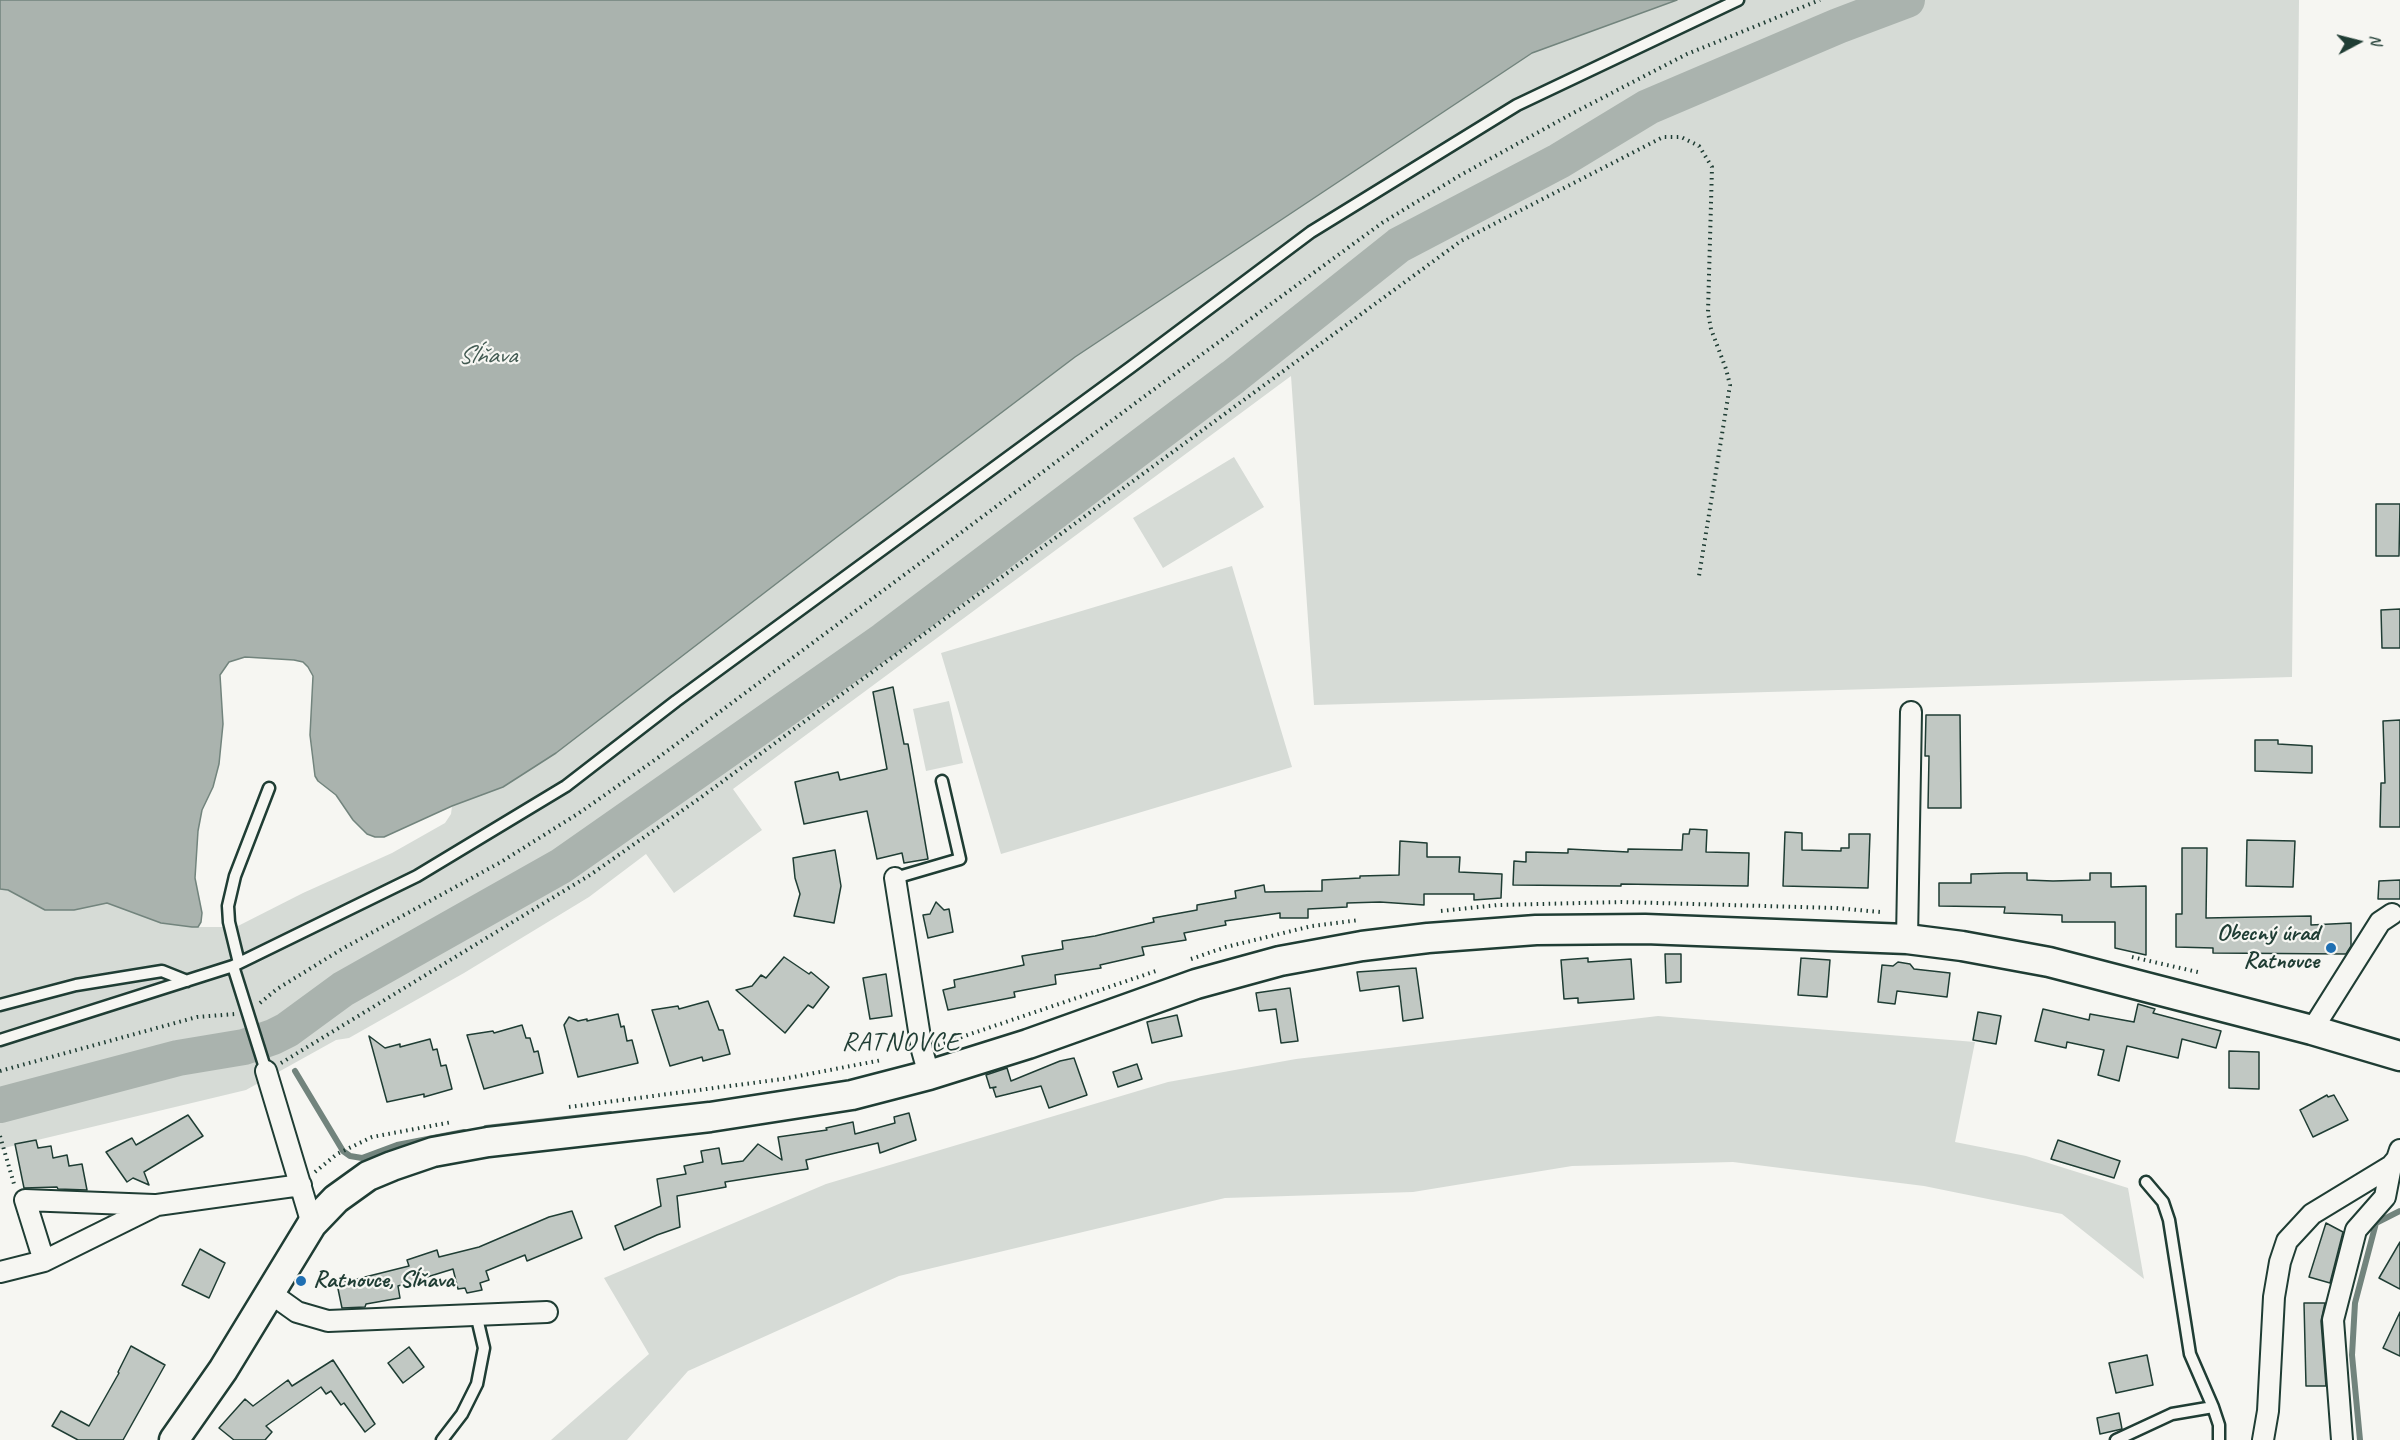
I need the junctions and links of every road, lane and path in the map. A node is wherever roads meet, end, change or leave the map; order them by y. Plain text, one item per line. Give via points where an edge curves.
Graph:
1 (1738, 0) edge
2 (1820, 0) edge
3 (1699, 576) dead end
4 (1911, 711) dead end
5 (942, 782) dead end
6 (269, 788) dead end
7 (895, 878) joint
8 (2392, 914) dead end
9 (1907, 939) junction
10 (236, 964) junction
11 (187, 981) junction
12 (0, 1005) edge
13 (246, 1013) junction
14 (2312, 1030) junction
15 (0, 1040) edge
16 (2400, 1056) edge
17 (264, 1064) junction
18 (0, 1071) edge
19 (929, 1075) junction
20 (0, 1136) edge
21 (2395, 1158) edge
22 (2146, 1182) dead end
23 (301, 1185) junction
24 (25, 1200) junction
25 (157, 1205) junction
26 (312, 1224) junction
27 (44, 1261) junction
28 (0, 1272) edge
29 (269, 1292) junction
30 (547, 1312) dead end
31 (476, 1314) junction
32 (2213, 1407) junction
33 (174, 1440) edge
34 (442, 1440) edge
35 (2116, 1440) edge
36 (2219, 1440) edge
37 (2264, 1440) edge
38 (2342, 1440) edge

1 - 10 lane via 1517,105 1311,232 566,786 417,876
2 - 13 path via 1687,54 1469,170 1382,223 579,813 501,862 342,949
3 - 17 path via 1730,385 1708,312 1712,166 1699,146 1682,137 1663,137 1461,241 608,862
4 - 9 street
5 - 7 lane via 960,859
6 - 10 lane via 235,876 228,906
7 - 19 street
8 - 14 street via 2380,921
9 - 14 main road via 2049,962
9 - 19 main road via 1645,929 1536,930 1362,946 1280,961 1196,984
10 - 11 lane
10 - 13 lane
11 - 12 lane via 162,971 76,985
11 - 15 lane
13 - 17 lane
13 - 18 path via 197,1017
14 - 16 main road
17 - 23 street
19 - 26 main road via 803,1104 433,1152 368,1176 336,1199
20 - 24 path via 18,1197
21 - 37 street via 2312,1214 2288,1241 2274,1297
21 - 38 street via 2385,1197 2356,1230 2333,1320
22 - 32 lane via 2163,1202 2169,1220 2190,1354
23 - 25 street
23 - 26 street
24 - 25 street
24 - 27 street
25 - 27 street
26 - 29 main road
27 - 28 street
29 - 31 street via 297,1312 328,1321
29 - 33 main road via 223,1370
30 - 31 street
31 - 34 lane via 484,1348 477,1384 462,1414
32 - 35 lane via 2172,1414
32 - 36 lane

